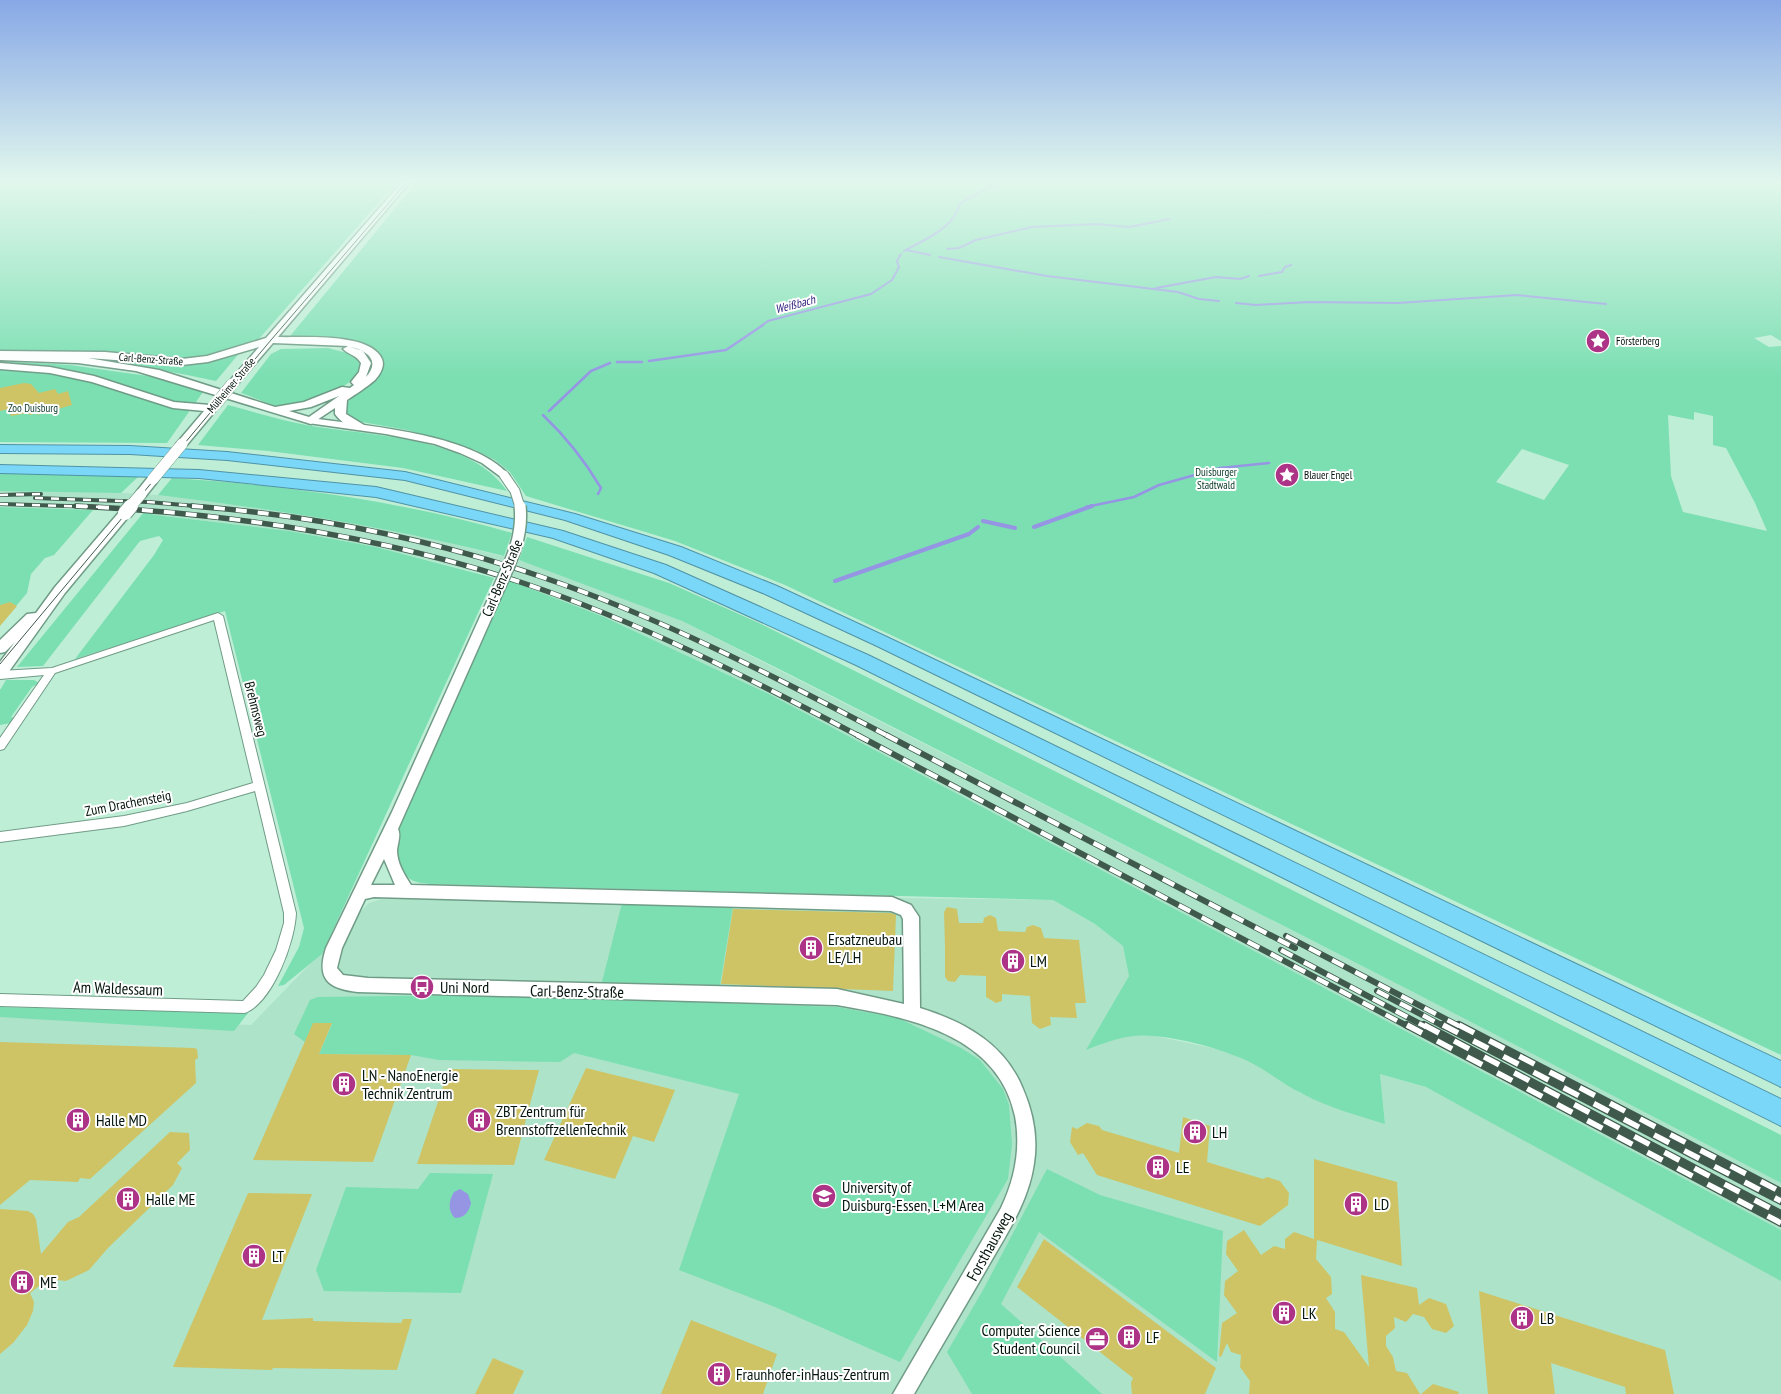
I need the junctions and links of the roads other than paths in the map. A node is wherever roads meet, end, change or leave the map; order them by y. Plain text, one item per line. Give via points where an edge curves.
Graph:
1 (348, 248) edge
2 (266, 344) junction
3 (0, 355) edge
4 (0, 366) edge
5 (347, 388) junction
6 (342, 401) junction
7 (214, 406) junction
8 (271, 411) junction
9 (307, 420) junction
10 (360, 427) junction
11 (0, 449) edge
12 (0, 464) edge
13 (0, 470) edge
14 (463, 490) junction
15 (60, 590) junction
16 (0, 648) edge
17 (52, 671) junction
18 (0, 674) edge
19 (3, 738) edge
20 (258, 785) junction
21 (399, 812) junction
22 (0, 837) edge
23 (407, 891) junction
24 (359, 894) junction
25 (0, 1000) edge
26 (235, 1009) joint
27 (912, 1013) junction
28 (1781, 1074) edge
29 (1013, 1085) joint
30 (1781, 1113) edge
31 (903, 1394) edge

1 - 2 main road, Mülheimer Straße
2 - 3 main road, Carl-Benz-Straße via 182,362 105,355
2 - 5 main road, Carl-Benz-Straße via 330,346 359,353 365,359 366,368 362,376
2 - 6 main road, Carl-Benz-Straße via 342,342 364,346 373,352 378,366 372,377
2 - 7 main road, Mülheimer Straße, bridge
3 - 8 main road, Carl-Benz-Straße via 69,360 153,372
4 - 7 main road via 50,370 94,379 173,405
5 - 8 main road, Carl-Benz-Straße via 308,405
5 - 9 main road, Carl-Benz-Straße
6 - 9 main road, Carl-Benz-Straße
6 - 10 main road via 340,414
7 - 15 main road, Mülheimer Straße, bridge
8 - 9 main road, Carl-Benz-Straße
9 - 10 street, Carl-Benz-Straße
10 - 21 street, Carl-Benz-Straße, bridge via 458,449 489,463 511,483 520,501 522,524 512,559
11 - 14 highway via 130,450 227,456 405,476
12 - 14 highway via 78,463 205,468
13 - 30 highway via 198,474 376,492 556,534 660,568 862,660
14 - 28 highway via 570,517 675,551 770,590
15 - 16 main road, Mülheimer Straße
15 - 18 main road, Mülheimer Straße
17 - 18 street, Brehmsweg
17 - 19 street
17 - 20 street, Brehmsweg via 218,616
20 - 22 street, Zum Drachensteig via 124,822
20 - 26 street, Brehmsweg via 291,924 258,997 249,1006
21 - 23 street, Carl-Benz-Straße via 390,841 389,858 392,869
21 - 24 street, Carl-Benz-Straße
23 - 24 street
23 - 27 street via 895,904 911,917
24 - 27 street, Carl-Benz-Straße via 330,961 332,976 344,984 837,997
25 - 26 street, Am Waldessaum
27 - 29 street, Carl-Benz-Straße via 954,1030 987,1050 998,1060
29 - 31 street, Forsthausweg via 1022,1109 1026,1136 1025,1161 1018,1190 1000,1228

